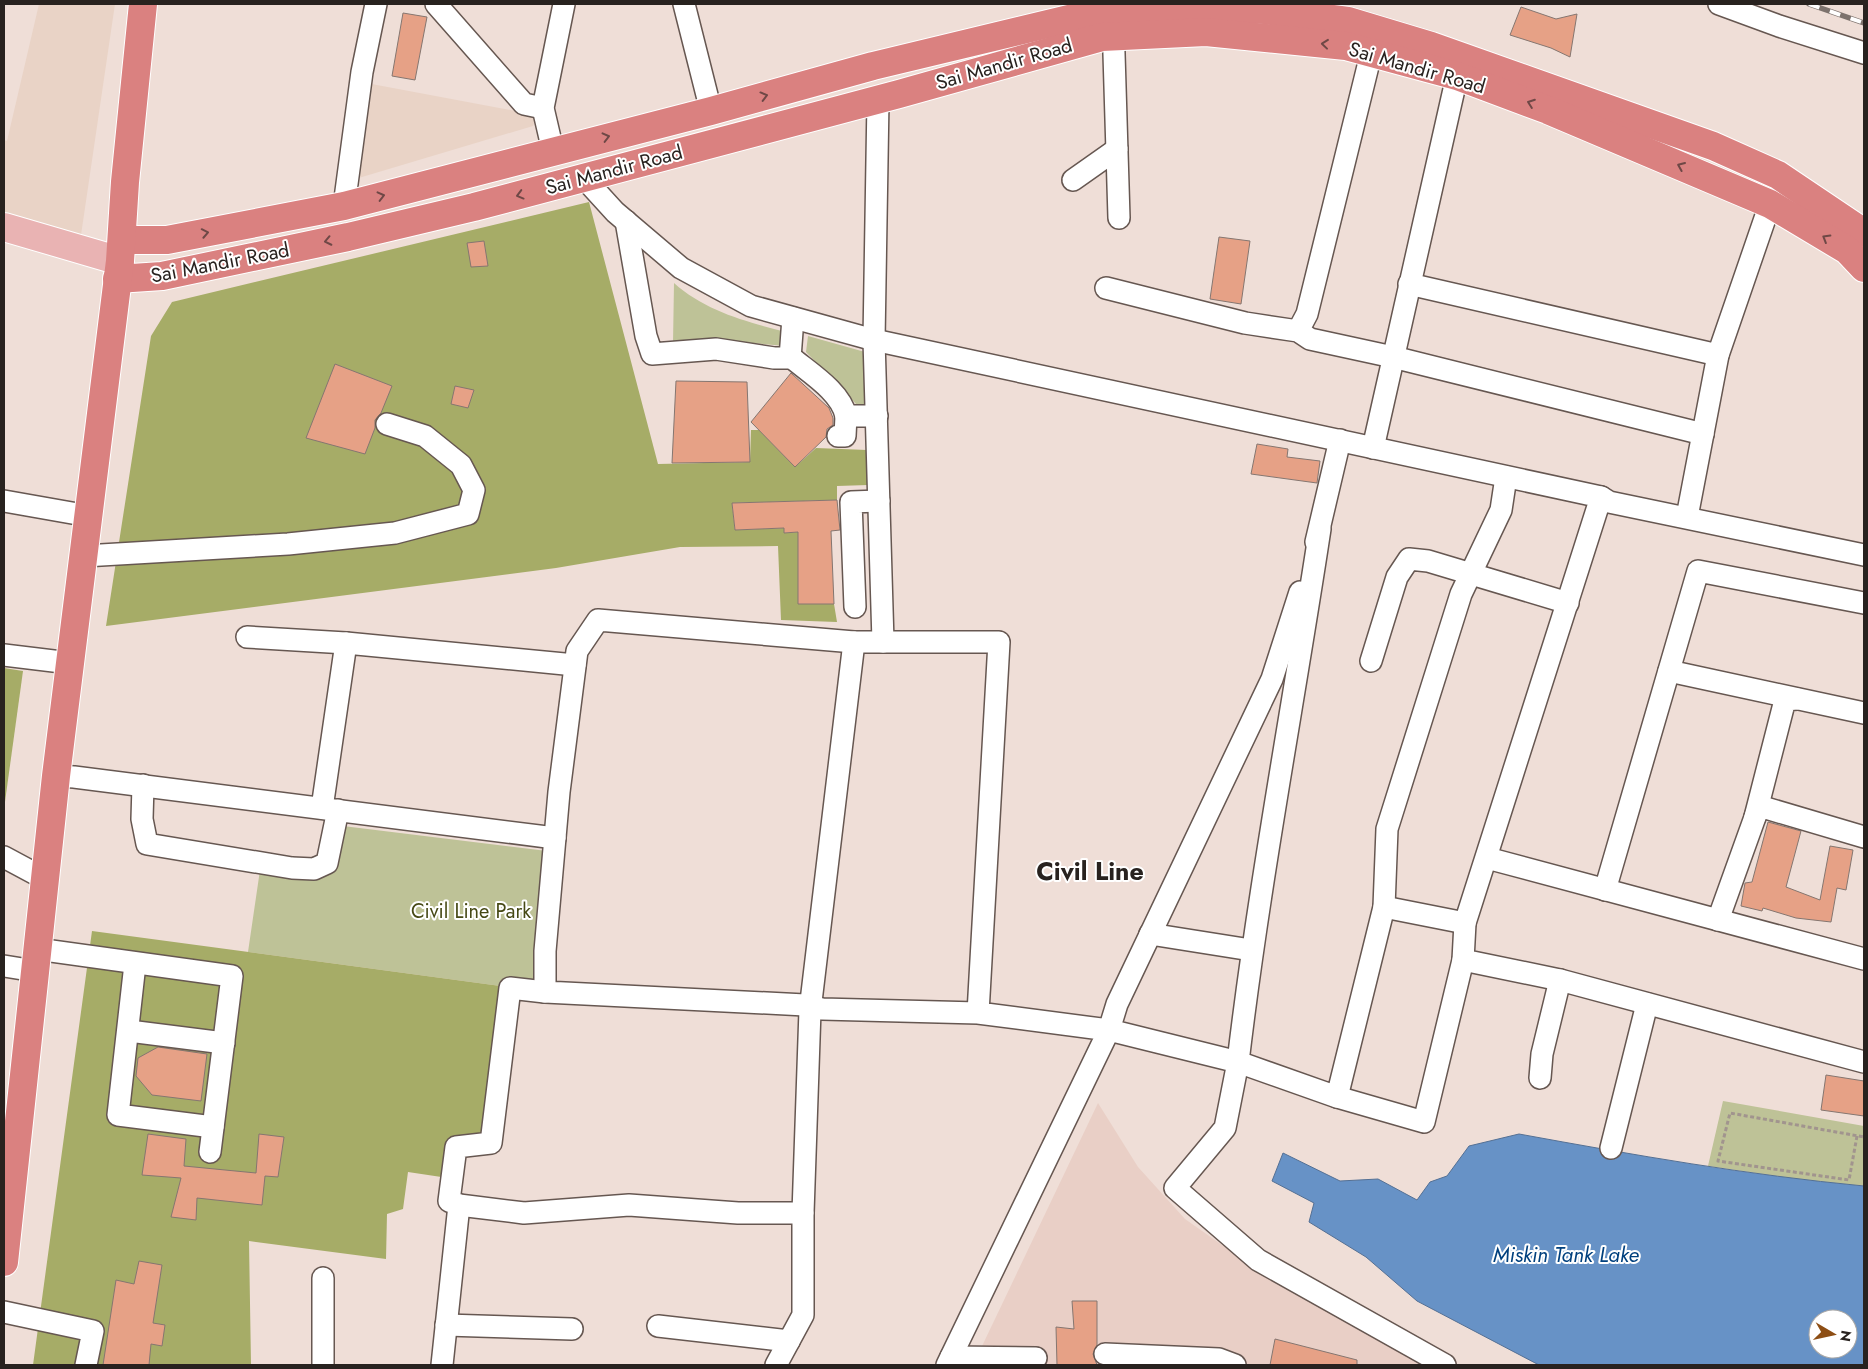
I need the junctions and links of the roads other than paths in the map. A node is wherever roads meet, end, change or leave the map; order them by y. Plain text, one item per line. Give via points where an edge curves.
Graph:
1 (143, 4) edge
2 (376, 4) edge
3 (436, 4) edge
4 (564, 4) edge
5 (684, 4) edge
6 (1719, 4) edge
7 (1348, 12) edge
8 (1114, 24) junction
9 (1864, 53) edge
10 (1371, 54) junction
11 (1457, 76) junction
12 (878, 100) junction
13 (543, 108) junction
14 (711, 111) junction
15 (565, 148) junction
16 (1117, 149) junction
17 (584, 178) junction
18 (1073, 180) dead end
19 (125, 182) junction
20 (1770, 204) junction
21 (344, 206) junction
22 (1119, 218) dead end
23 (626, 221) junction
24 (4, 227) edge
25 (1864, 233) edge
26 (167, 240) junction
27 (120, 260) junction
28 (1864, 268) edge
29 (162, 276) junction
30 (1409, 284) junction
31 (1106, 288) dead end
32 (793, 318) junction
33 (1298, 331) junction
34 (111, 337) junction
35 (874, 340) junction
36 (1718, 355) junction
37 (1393, 357) junction
38 (790, 358) junction
39 (846, 416) junction
40 (877, 416) junction
41 (387, 424) dead end
42 (1703, 434) junction
43 (838, 436) dead end
44 (1340, 440) junction
45 (1373, 448) junction
46 (1506, 477) junction
47 (1601, 497) junction
48 (4, 501) edge
49 (879, 501) junction
50 (89, 516) junction
51 (1687, 517) junction
52 (1320, 529) junction
53 (1864, 555) edge
54 (84, 556) junction
55 (1471, 575) junction
56 (1864, 603) edge
57 (1568, 604) junction
58 (855, 607) dead end
59 (247, 637) dead end
60 (854, 642) junction
61 (883, 642) junction
62 (346, 643) junction
63 (4, 655) edge
64 (1371, 661) dead end
65 (70, 663) junction
66 (575, 665) junction
67 (1669, 671) junction
68 (1797, 699) junction
69 (1864, 713) edge
70 (56, 776) junction
71 (143, 785) junction
72 (330, 809) junction
73 (1755, 816) junction
74 (1864, 837) edge
75 (555, 838) junction
76 (4, 857) edge
77 (1487, 858) junction
78 (45, 879) junction
79 (1605, 890) junction
80 (1384, 907) junction
81 (1718, 920) junction
82 (1465, 923) junction
83 (1150, 934) junction
84 (1252, 950) junction
85 (1864, 958) edge
86 (36, 960) junction
87 (1463, 960) junction
88 (135, 964) junction
89 (4, 966) edge
90 (1560, 980) junction
91 (545, 992) junction
92 (1647, 1004) junction
93 (810, 1006) junction
94 (978, 1012) junction
95 (1109, 1030) junction
96 (129, 1031) junction
97 (224, 1043) junction
98 (1238, 1062) junction
99 (1864, 1062) edge
100 (1540, 1078) dead end
101 (1337, 1097) junction
102 (213, 1127) junction
103 (1611, 1148) dead end
104 (210, 1152) dead end
105 (459, 1204) junction
106 (803, 1213) junction
107 (4, 1262) edge
108 (323, 1278) dead end
109 (4, 1312) edge
110 (446, 1325) junction
111 (658, 1326) dead end
112 (572, 1329) dead end
113 (789, 1341) junction
114 (1105, 1354) dead end
115 (1036, 1358) dead end
116 (949, 1361) edge
117 (86, 1365) edge
118 (323, 1365) edge
119 (442, 1365) edge
120 (776, 1365) edge
121 (1235, 1365) edge
122 (1445, 1365) edge

1 - 19 highway
2 - 21 street via 362,72
3 - 13 street via 524,104
4 - 13 street
5 - 14 street
6 - 9 street
7 - 8 highway, Sai Mandir Road via 1205,6
7 - 25 highway, Sai Mandir Road via 1431,46 1713,146 1778,174
10 -> 8 highway, Sai Mandir Road via 1346,46
8 - 12 highway, Sai Mandir Road via 1102,36
14 -> 8 highway, Sai Mandir Road via 873,66 1098,12
8 - 16 street
10 - 11 highway, Sai Mandir Road
10 - 33 street via 1307,314
20 -> 11 highway, Sai Mandir Road via 1548,110
11 - 30 street
12 - 17 highway, Sai Mandir Road
12 - 35 street
13 - 15 street
15 -> 14 highway, Sai Mandir Road
15 - 17 highway
21 -> 15 highway, Sai Mandir Road
16 - 18 street
16 - 22 street
17 - 23 street
17 -> 29 highway, Sai Mandir Road via 348,237
19 - 26 highway via 140,219 150,232
19 - 27 highway
28 -> 20 highway, Sai Mandir Road via 1847,250
20 - 36 street
26 -> 21 highway, Sai Mandir Road
23 - 32 street via 681,268 751,306
23 - 38 street via 652,354 716,349
24 - 27 main road
26 - 27 highway, Sai Mandir Road
27 - 29 highway, Sai Mandir Road
27 - 34 highway
29 - 34 highway via 131,297
30 - 36 street
30 - 37 street
31 - 33 street via 1245,323
32 - 35 street
32 - 38 street
33 - 37 street via 1310,339
34 - 50 highway
35 - 40 street
35 - 44 street
36 - 42 street
37 - 42 street
37 - 45 street
38 - 39 street via 822,382 844,406
39 - 40 street
39 - 43 street via 845,436
40 - 49 street
41 - 54 street via 425,436 461,465 474,490 468,514 394,533 288,544
42 - 51 street
44 - 45 street
44 - 52 street
45 - 46 street
46 - 47 street
46 - 55 street via 1500,510
47 - 51 street via 1610,502
47 - 57 street
48 - 50 street
49 - 58 street via 851,502
49 - 61 street
50 - 54 highway
51 - 53 street
52 - 83 street via 1272,679
52 - 84 street
54 - 65 highway
55 - 57 street
55 - 64 street via 1428,561 1409,559 1397,576
55 - 80 street via 1461,594 1387,829
56 - 67 street via 1698,571
57 - 77 street
59 - 62 street
60 - 61 street
60 - 66 street via 598,620 577,651
60 - 93 street
61 - 94 street via 999,642
62 - 66 street
62 - 72 street
63 - 65 street
65 - 70 highway
66 - 75 street
67 - 68 street
67 - 79 street
68 - 69 street
68 - 73 street via 1785,700
70 - 71 street
70 - 78 highway
71 - 72 street
71 - 72 street via 142,819 147,844 292,868 314,869 327,863
72 - 75 street
73 - 74 street via 1759,806
73 - 81 street
75 - 91 street via 545,951
76 - 78 street
77 - 79 street
77 - 82 street
78 - 86 highway
79 - 81 street
80 - 82 street
80 - 101 street
81 - 85 street
82 - 87 street
83 - 84 street
83 - 95 street via 1116,1004
84 - 98 street
86 - 88 street
86 - 89 street
86 - 107 highway
87 - 90 street
87 - 101 street via 1424,1122
88 - 96 street
88 - 97 street via 232,976
90 - 92 street
90 - 100 street via 1542,1054
91 - 93 street
91 - 105 street via 510,988 490,1143 456,1147 449,1201
92 - 99 street
92 - 103 street
93 - 94 street via 822,1009
93 - 106 street
94 - 95 street
95 - 98 street
95 - 116 street
96 - 97 street
96 - 102 street via 118,1116
97 - 102 street
98 - 101 street
98 - 122 street via 1225,1128 1175,1188 1258,1260
102 - 104 street
105 - 106 street via 524,1213 629,1205 738,1213
105 - 110 street
106 - 113 street via 803,1315
108 - 118 street
109 - 117 street via 93,1332
110 - 112 street
110 - 119 street
111 - 113 street
113 - 120 street
114 - 121 street via 1219,1359
115 - 116 street

